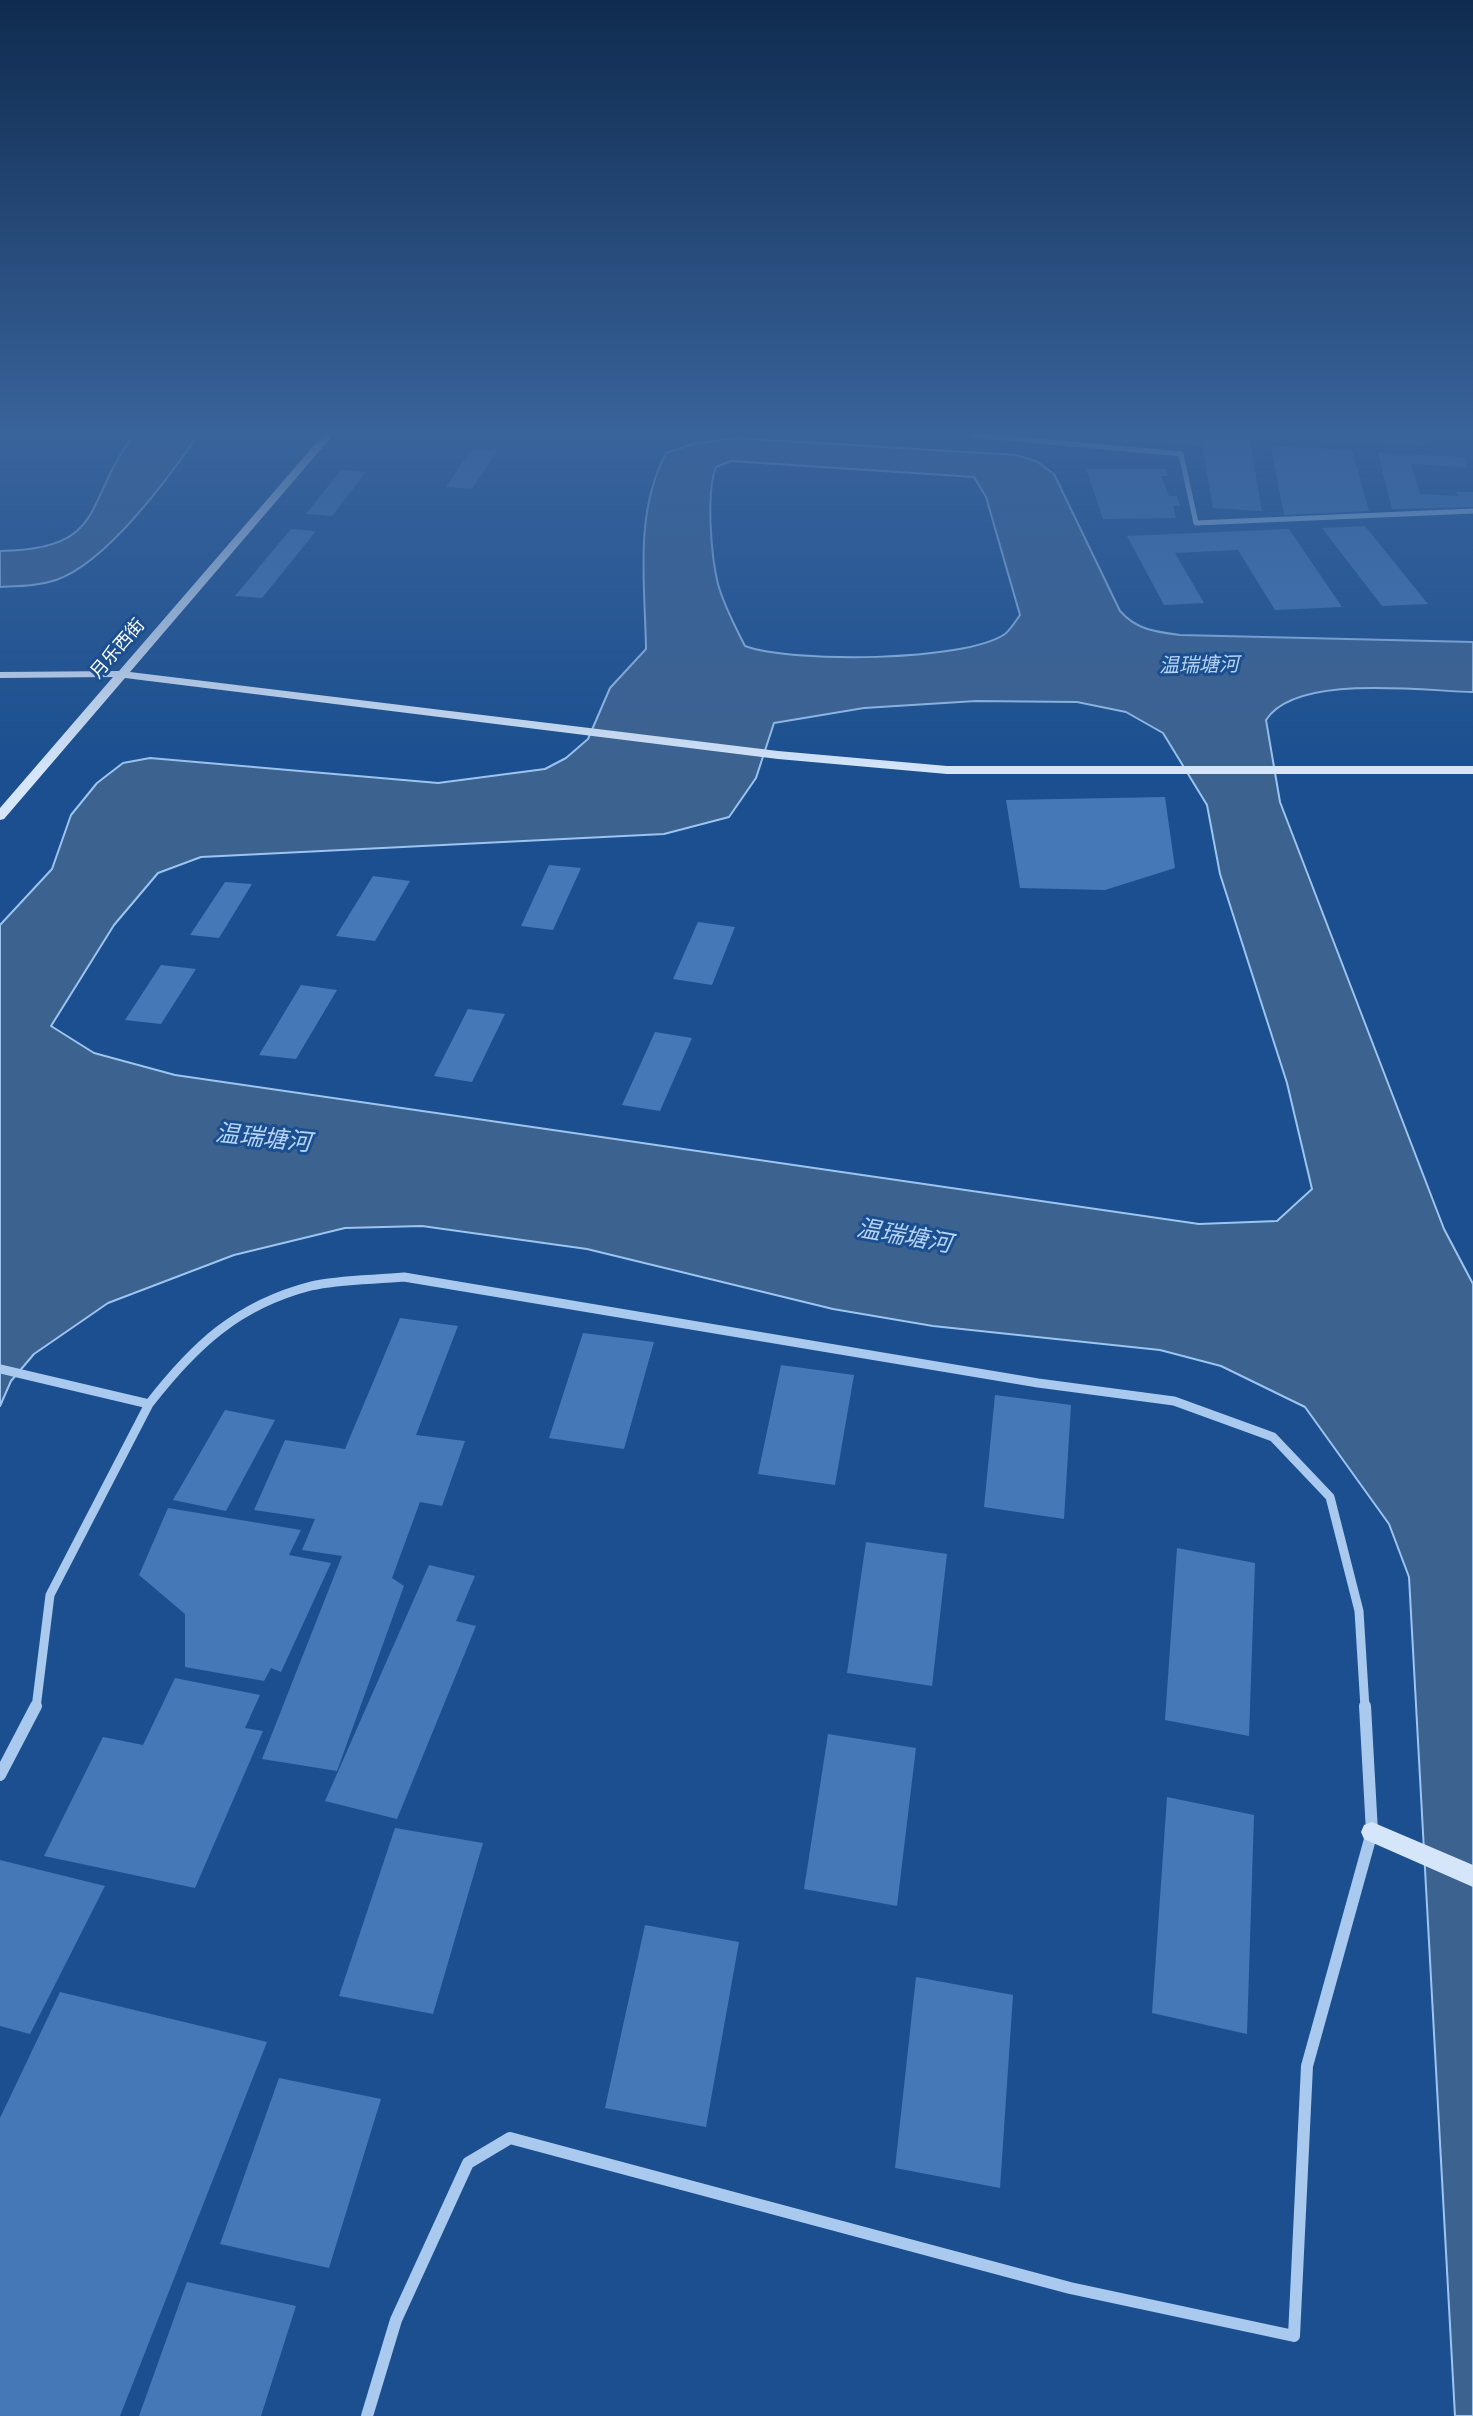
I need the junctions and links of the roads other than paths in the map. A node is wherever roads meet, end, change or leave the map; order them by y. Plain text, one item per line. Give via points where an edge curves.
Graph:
1 (230, 548) edge
2 (120, 674) junction
3 (0, 675) edge
4 (1473, 770) edge
5 (0, 816) edge
6 (0, 1369) edge
7 (149, 1404) junction
8 (0, 1775) edge
9 (1372, 1832) junction
10 (1473, 1876) edge
11 (367, 2416) edge

1 - 2 street, 月乐西街
2 - 3 street
2 - 4 street via 778,755 947,770
2 - 5 street, 月乐西街
6 - 7 street
7 - 8 street via 50,1595 35,1713
7 - 9 street via 202,1341 246,1310 312,1286 404,1277 1174,1401 1273,1437 1330,1497 1359,1611
9 - 10 street
9 - 11 street via 1307,2066 1294,2336 1070,2288 510,2138 468,2163 396,2320

